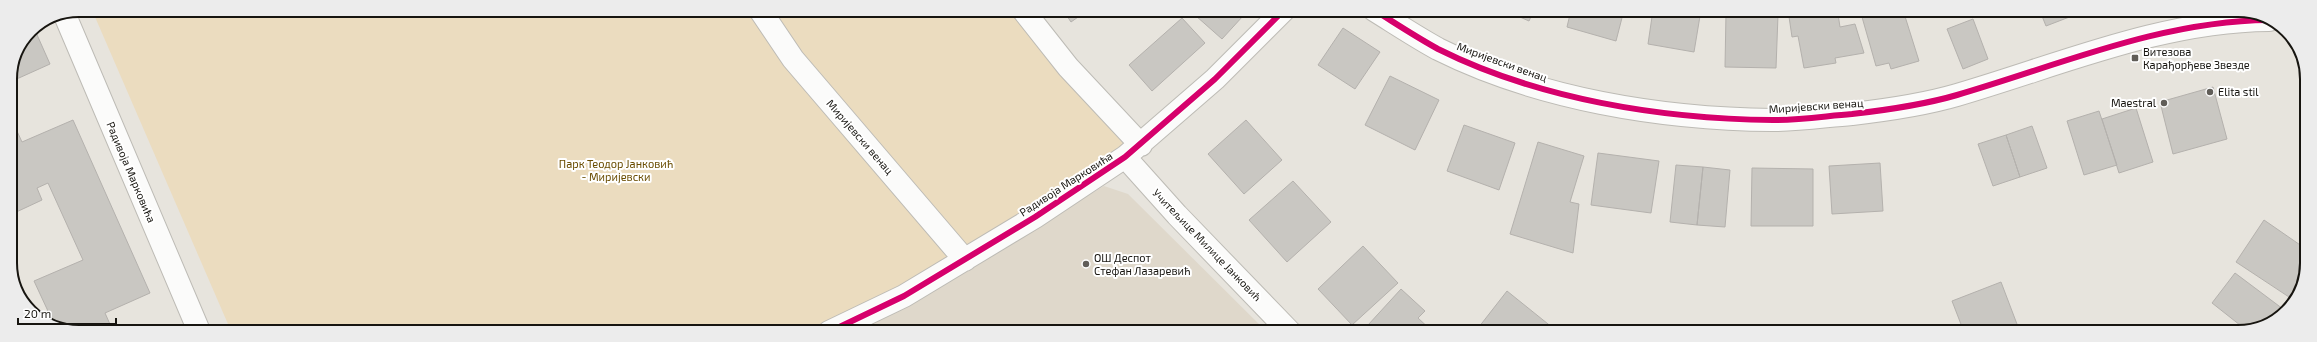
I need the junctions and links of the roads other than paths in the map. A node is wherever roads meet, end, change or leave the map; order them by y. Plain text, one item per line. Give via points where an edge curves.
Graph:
1 (765, 17) edge
2 (1029, 17) edge
3 (1277, 17) edge
4 (1385, 17) edge
5 (66, 18) edge
6 (2259, 21) edge
7 (1133, 151) junction
8 (965, 260) junction
9 (196, 325) edge
10 (844, 325) edge
11 (1283, 325) edge

1 - 8 street, Миријевски венац via 793,59
2 - 7 street
3 - 7 street, Радивоја Марковића via 1220,74
4 - 6 street, Миријевски венац via 1438,49 1509,78 1563,95 1659,111 1775,120 1876,111 1922,103 1994,84 2130,40 2210,23
5 - 9 street, Радивоја Марковића
7 - 8 street, Радивоја Марковића via 1035,217
7 - 11 street, Учитељице Милице Јанковић via 1177,215
8 - 10 street, Радивоја Марковића via 904,296

